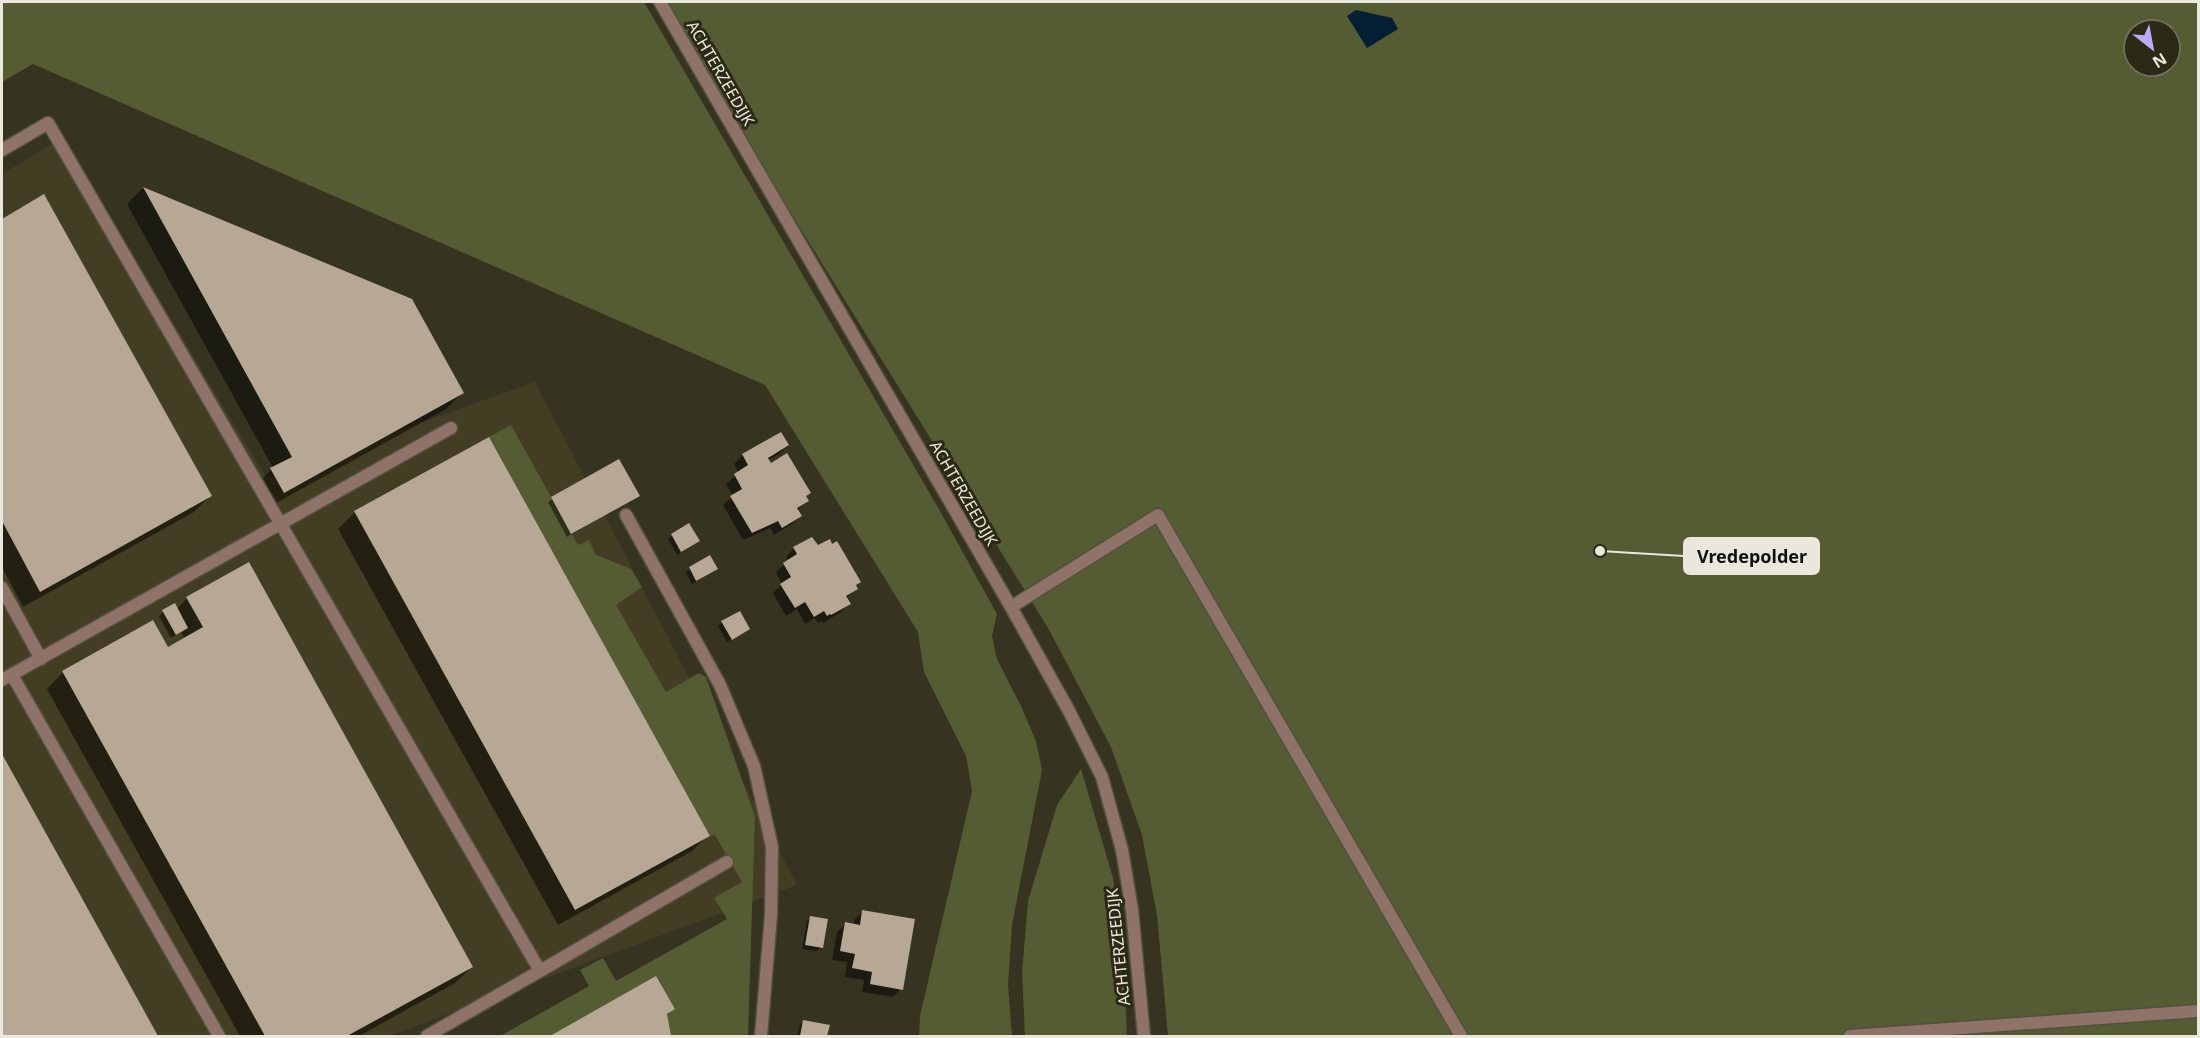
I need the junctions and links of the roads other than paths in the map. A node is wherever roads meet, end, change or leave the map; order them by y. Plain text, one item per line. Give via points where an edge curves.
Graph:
1 (660, 2) edge
2 (2, 150) edge
3 (451, 428) dead end
4 (626, 515) dead end
5 (281, 524) junction
6 (2, 588) edge
7 (1011, 607) junction
8 (41, 659) junction
9 (7, 678) edge
10 (727, 862) dead end
11 (540, 971) junction
12 (2199, 1011) edge
13 (219, 1036) edge
14 (427, 1036) edge
15 (761, 1036) edge
16 (1144, 1036) edge
17 (1461, 1036) edge
18 (1850, 1036) edge

1 - 7 street, ACHTERZEEDIJK
2 - 5 street via 48,123
3 - 5 street
4 - 15 street via 720,685 754,766 772,847
5 - 8 street
5 - 11 street
6 - 8 street
7 - 16 street, ACHTERZEEDIJK via 1102,777 1124,860
7 - 17 street via 1158,515
8 - 9 street
9 - 13 street
10 - 11 street
11 - 14 street
12 - 18 street

